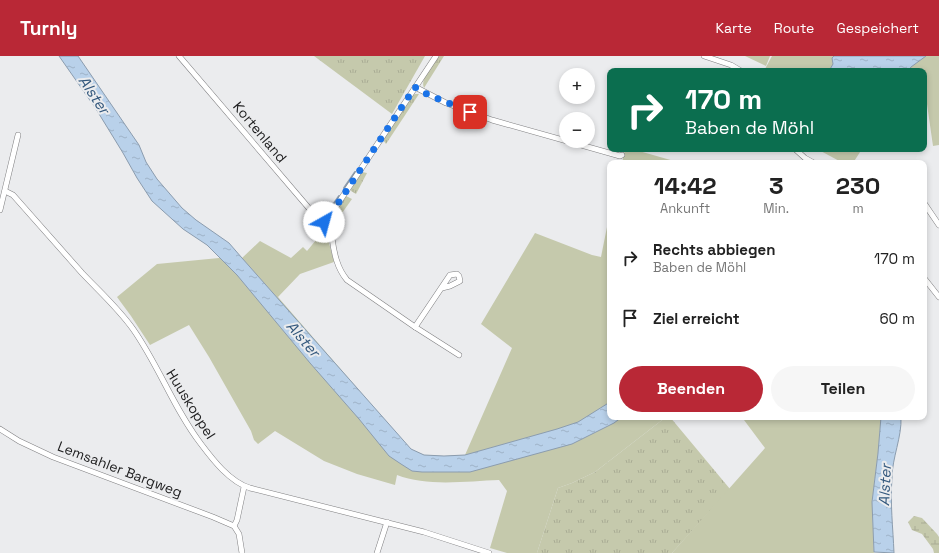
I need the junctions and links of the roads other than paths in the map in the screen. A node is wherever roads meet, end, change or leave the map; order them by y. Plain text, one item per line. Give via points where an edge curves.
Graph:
1 (179, 56) edge
2 (436, 56) edge
3 (704, 56) edge
4 (736, 68) edge
5 (415, 87) junction
6 (18, 135) dead end
7 (798, 152) edge
8 (622, 155) dead end
9 (809, 160) edge
10 (5, 191) junction
11 (927, 207) edge
12 (0, 210) edge
13 (326, 221) junction
14 (939, 224) edge
15 (927, 282) edge
16 (442, 288) dead end
17 (939, 297) edge
18 (414, 326) junction
19 (459, 355) dead end
20 (0, 429) edge
21 (244, 487) junction
22 (386, 522) junction
23 (234, 526) junction
24 (242, 553) edge
25 (377, 553) edge
26 (490, 553) edge

1 - 13 street, Kortenland via 319,220
2 - 5 street
3 - 4 street
5 - 8 street via 446,103 492,120
5 - 13 street
6 - 10 street
7 - 9 street
10 - 12 street
10 - 21 street, Huuskoppel via 13,196 124,317 194,435 224,470
11 - 14 street
13 - 18 street via 330,227 338,266 347,280
15 - 17 street
16 - 18 street
18 - 19 street
20 - 23 street, Lemsahler Bargweg via 54,457
21 - 22 street, Huuskoppel
21 - 23 street
22 - 25 street
22 - 26 street, Huuskoppel
23 - 24 street via 239,534

